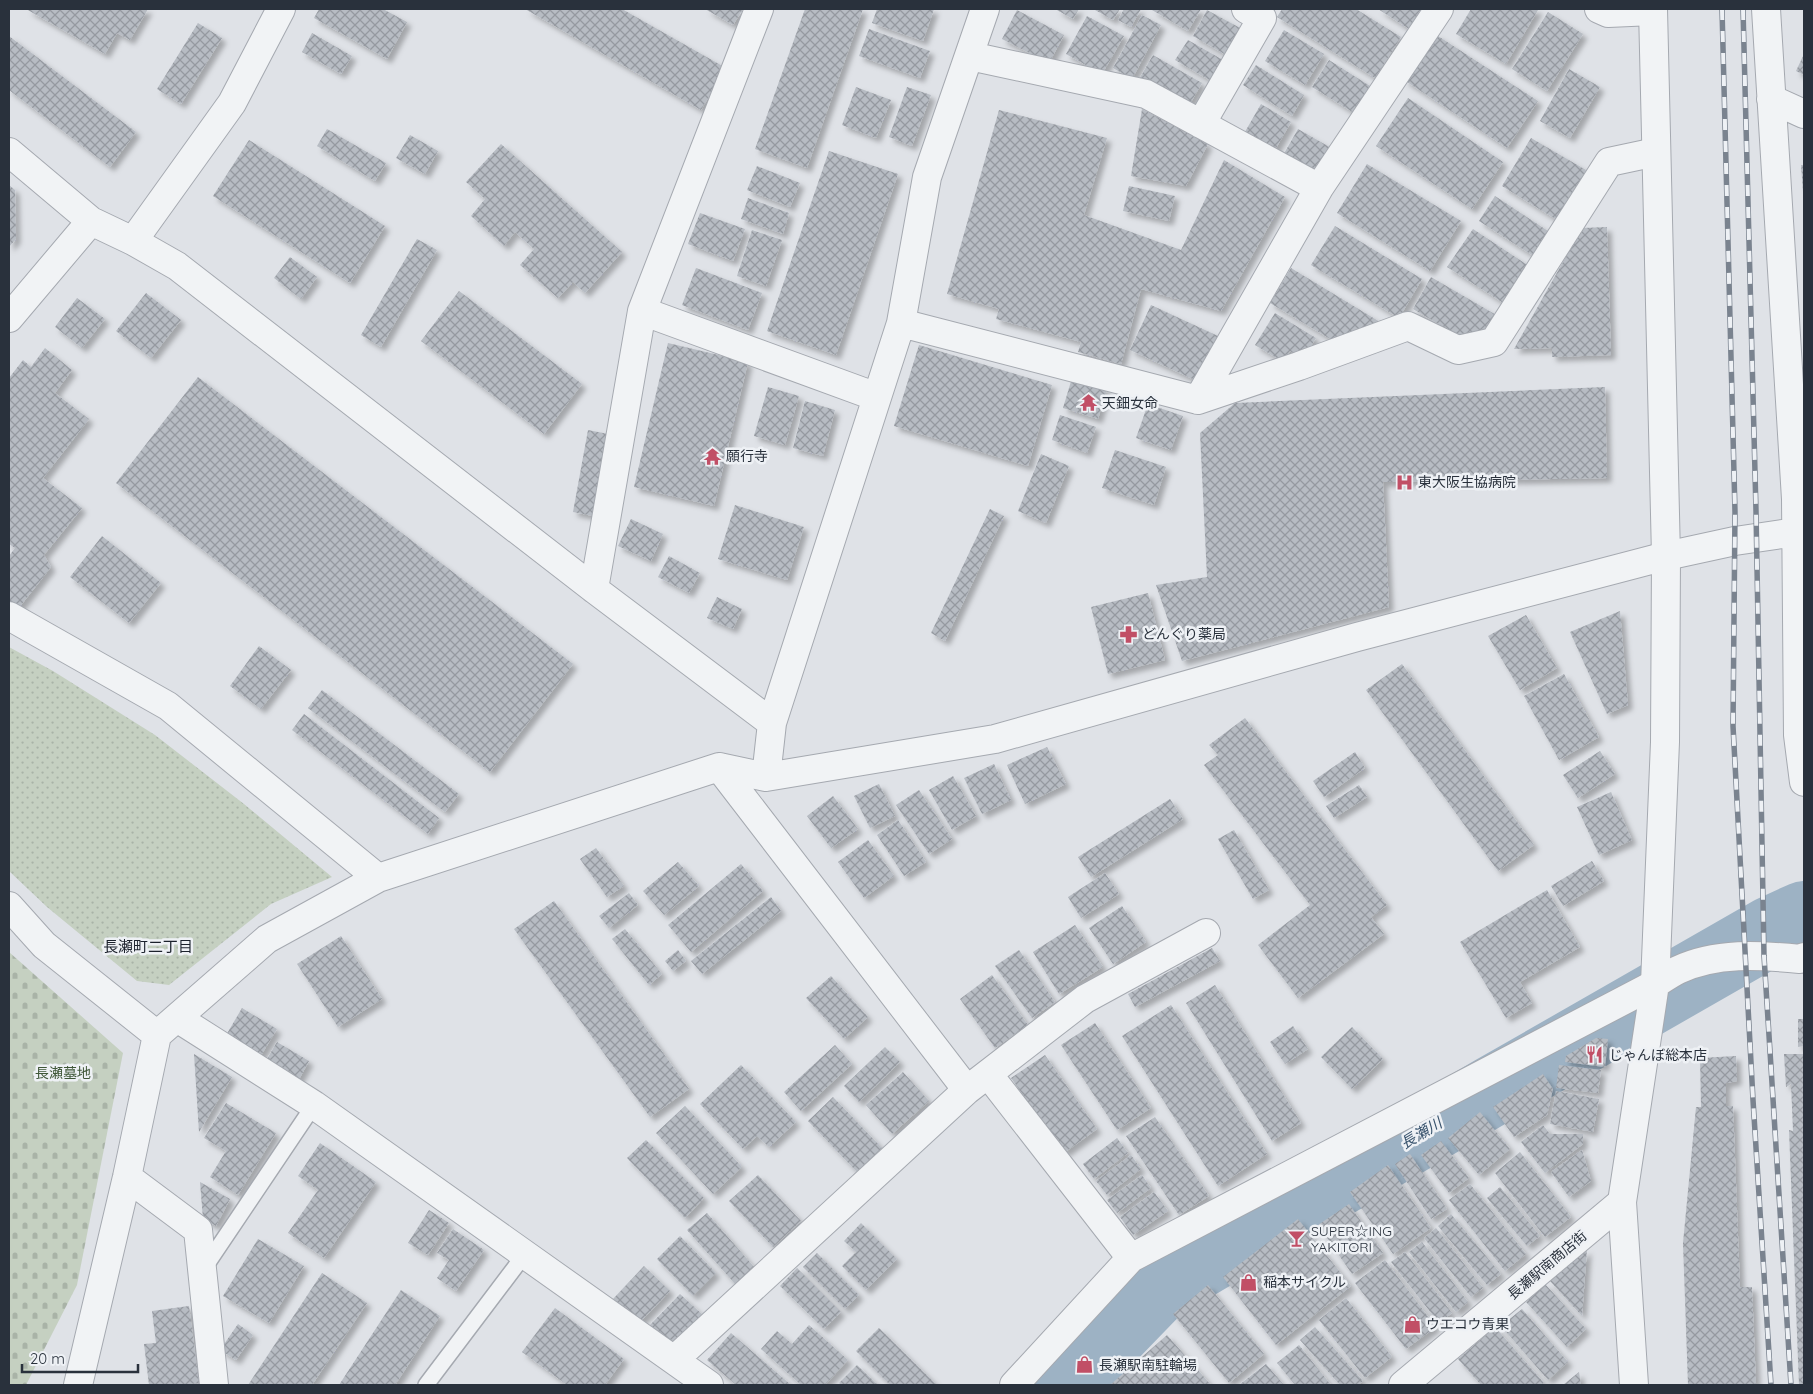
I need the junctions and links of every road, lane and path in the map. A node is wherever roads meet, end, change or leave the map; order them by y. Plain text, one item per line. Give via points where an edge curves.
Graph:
1 (281, 9) edge
2 (759, 9) edge
3 (1246, 9) edge
4 (1439, 9) edge
5 (1599, 9) edge
6 (1766, 9) edge
7 (982, 10) edge
8 (1653, 10) edge
9 (970, 56) junction
10 (1771, 99) junction
11 (1804, 114) edge
12 (1201, 124) junction
13 (9, 152) edge
14 (1656, 152) junction
15 (1319, 188) junction
16 (91, 221) junction
17 (133, 240) junction
18 (642, 311) junction
19 (9, 318) edge
20 (901, 323) junction
21 (877, 397) junction
22 (1198, 400) junction
23 (1800, 498) edge
24 (1796, 532) junction
25 (1666, 556) junction
26 (594, 589) junction
27 (9, 616) edge
28 (772, 723) junction
29 (719, 767) junction
30 (766, 777) junction
31 (1804, 782) edge
32 (378, 878) junction
33 (9, 906) edge
34 (1206, 933) dead end
35 (1804, 957) edge
36 (1655, 984) junction
37 (167, 1027) junction
38 (978, 1082) junction
39 (314, 1105) junction
40 (127, 1177) junction
41 (1622, 1202) junction
42 (526, 1254) junction
43 (1131, 1258) junction
44 (202, 1271) junction
45 (674, 1360) junction
46 (78, 1385) edge
47 (214, 1385) edge
48 (426, 1385) edge
49 (709, 1385) edge
50 (1014, 1385) edge
51 (1403, 1385) edge
52 (1634, 1385) edge

1 - 17 street via 232,103
2 - 18 street
3 - 12 street via 1262,18
4 - 15 street
5 - 8 street via 1608,13
6 - 10 street
7 - 9 street
8 - 14 street
9 - 12 street via 1146,94
9 - 20 street via 927,177
10 - 11 street
10 - 23 street
12 - 15 street
13 - 16 street
14 - 22 street via 1609,162 1494,342 1458,350 1408,326
14 - 25 street
15 - 22 street
16 - 17 street
16 - 19 street
17 - 26 street via 177,266
18 - 21 street
18 - 26 street
20 - 21 street
20 - 22 street
21 - 28 street
23 - 24 street
24 - 25 street
24 - 31 street via 1798,736
25 - 30 street via 1356,637 995,739
25 - 36 street via 1665,742
26 - 28 street
27 - 32 street via 168,706
28 - 30 street
29 - 30 street
29 - 32 street
29 - 38 street
32 - 37 street via 267,939
33 - 37 street via 44,945
34 - 38 street via 1085,999
35 - 36 street via 1745,955 1704,961
36 - 41 street
36 - 43 street
37 - 39 street
37 - 40 street
38 - 43 street
38 - 45 street
39 - 42 street
39 - 44 lane
40 - 44 street via 198,1230
40 - 46 street
41 - 51 street, 長瀬駅南商店街
41 - 52 street
42 - 45 street
42 - 48 lane
43 - 50 street
44 - 47 street
45 - 49 street

